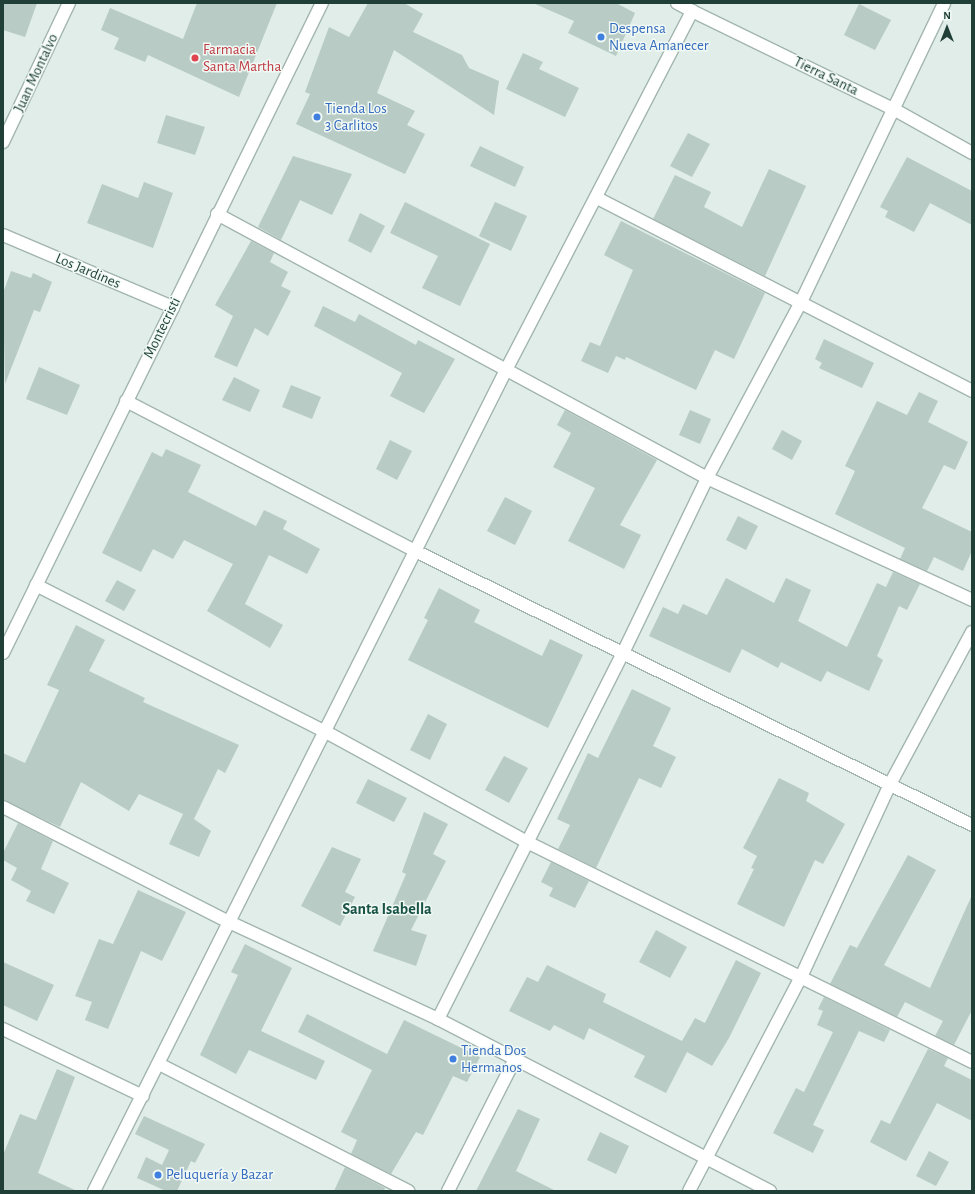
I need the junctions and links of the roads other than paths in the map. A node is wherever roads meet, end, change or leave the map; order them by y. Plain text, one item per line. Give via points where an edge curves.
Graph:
1 (69, 3) edge
2 (322, 3) edge
3 (677, 3) edge
4 (944, 3) edge
5 (692, 10) junction
6 (895, 110) junction
7 (3, 142) edge
8 (972, 153) edge
9 (597, 198) junction
10 (217, 214) junction
11 (3, 235) edge
12 (801, 302) junction
13 (173, 307) junction
14 (505, 372) junction
15 (972, 391) edge
16 (126, 401) junction
17 (707, 478) junction
18 (417, 552) junction
19 (36, 585) junction
20 (972, 600) edge
21 (972, 632) edge
22 (3, 653) edge
23 (622, 655) junction
24 (326, 732) junction
25 (889, 786) junction
26 (3, 807) edge
27 (972, 825) edge
28 (527, 842) junction
29 (227, 922) junction
30 (800, 979) junction
31 (438, 1019) junction
32 (3, 1029) edge
33 (514, 1060) junction
34 (972, 1062) edge
35 (159, 1064) junction
36 (143, 1096) junction
37 (704, 1159) junction
38 (94, 1191) edge
39 (408, 1191) edge
40 (448, 1191) edge
41 (689, 1191) edge
42 (770, 1191) edge

1 - 7 street, Juan Montalvo
2 - 10 street, Montecristi
3 - 5 street, Tierra Santa
4 - 6 street
5 - 6 street, Tierra Santa
5 - 9 street
6 - 8 street, Tierra Santa
6 - 12 street
9 - 12 street
9 - 14 street
10 - 13 street, Montecristi
10 - 14 street
11 - 13 street, Los Jardines
12 - 15 street
12 - 17 street
13 - 16 street, Montecristi
14 - 17 street
14 - 18 street
16 - 18 street
16 - 19 street, Montecristi
17 - 20 street
17 - 23 street
18 - 23 street
18 - 24 street
19 - 22 street, Montecristi
19 - 24 street
21 - 25 street
23 - 25 street
23 - 28 street
24 - 28 street
24 - 29 street
25 - 27 street
25 - 30 street
26 - 29 street
28 - 30 street
28 - 31 street
29 - 31 street
29 - 35 street
30 - 34 street
30 - 37 street
31 - 33 street
32 - 36 street
33 - 37 street
33 - 40 street
35 - 36 street
35 - 39 street
36 - 38 street
37 - 41 street
37 - 42 street

